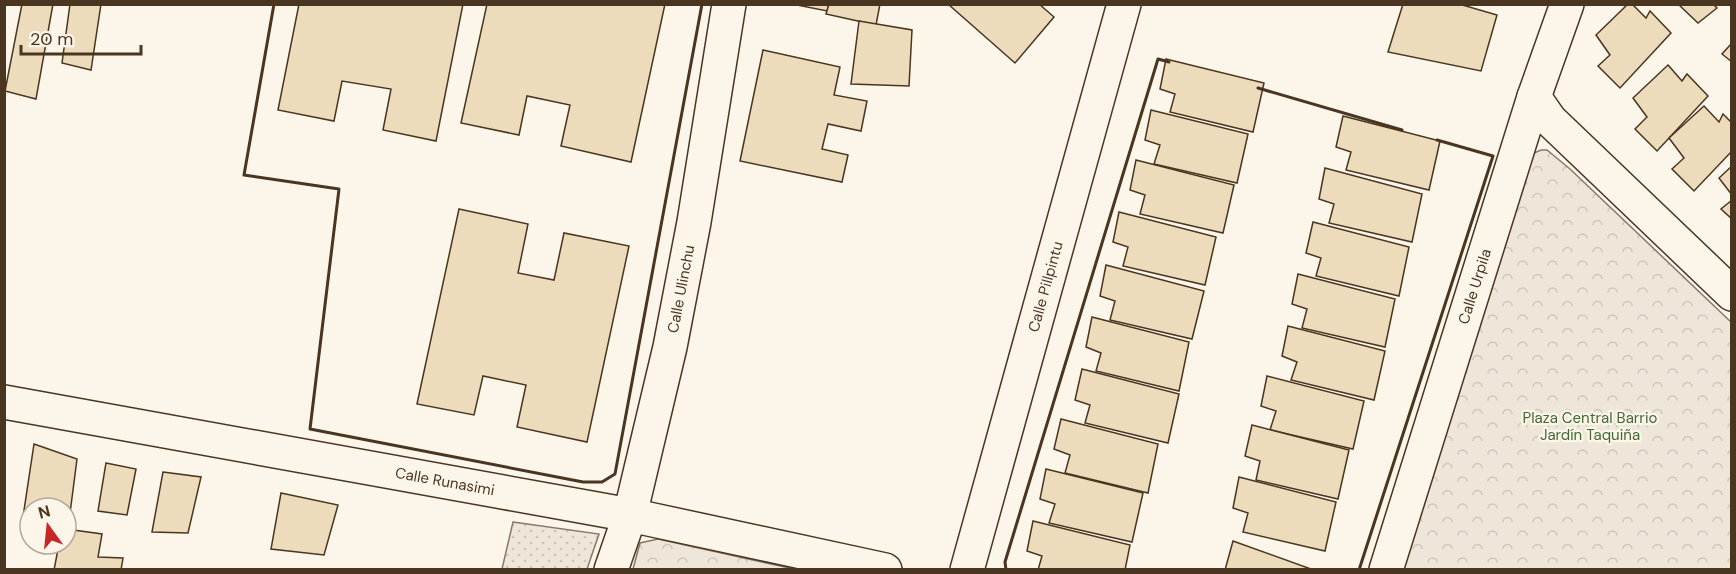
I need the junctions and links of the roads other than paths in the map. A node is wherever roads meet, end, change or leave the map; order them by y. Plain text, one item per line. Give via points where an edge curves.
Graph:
1 (729, 4) edge
2 (1124, 4) edge
3 (1567, 4) edge
4 (1534, 97) junction
5 (1731, 294) edge
6 (4, 402) edge
7 (630, 514) junction
8 (611, 570) edge
9 (885, 570) edge
10 (967, 570) edge
11 (1386, 570) edge

1 - 7 street, Calle Ulinchu via 670,347
2 - 10 street, Calle Pillpintu
3 - 4 street, Calle Urpila
4 - 5 street via 1550,120
4 - 11 street, Calle Urpila
6 - 7 street, Calle Runasimi
7 - 8 street, Calle Ulinchu
7 - 9 street, Calle Runasimi

